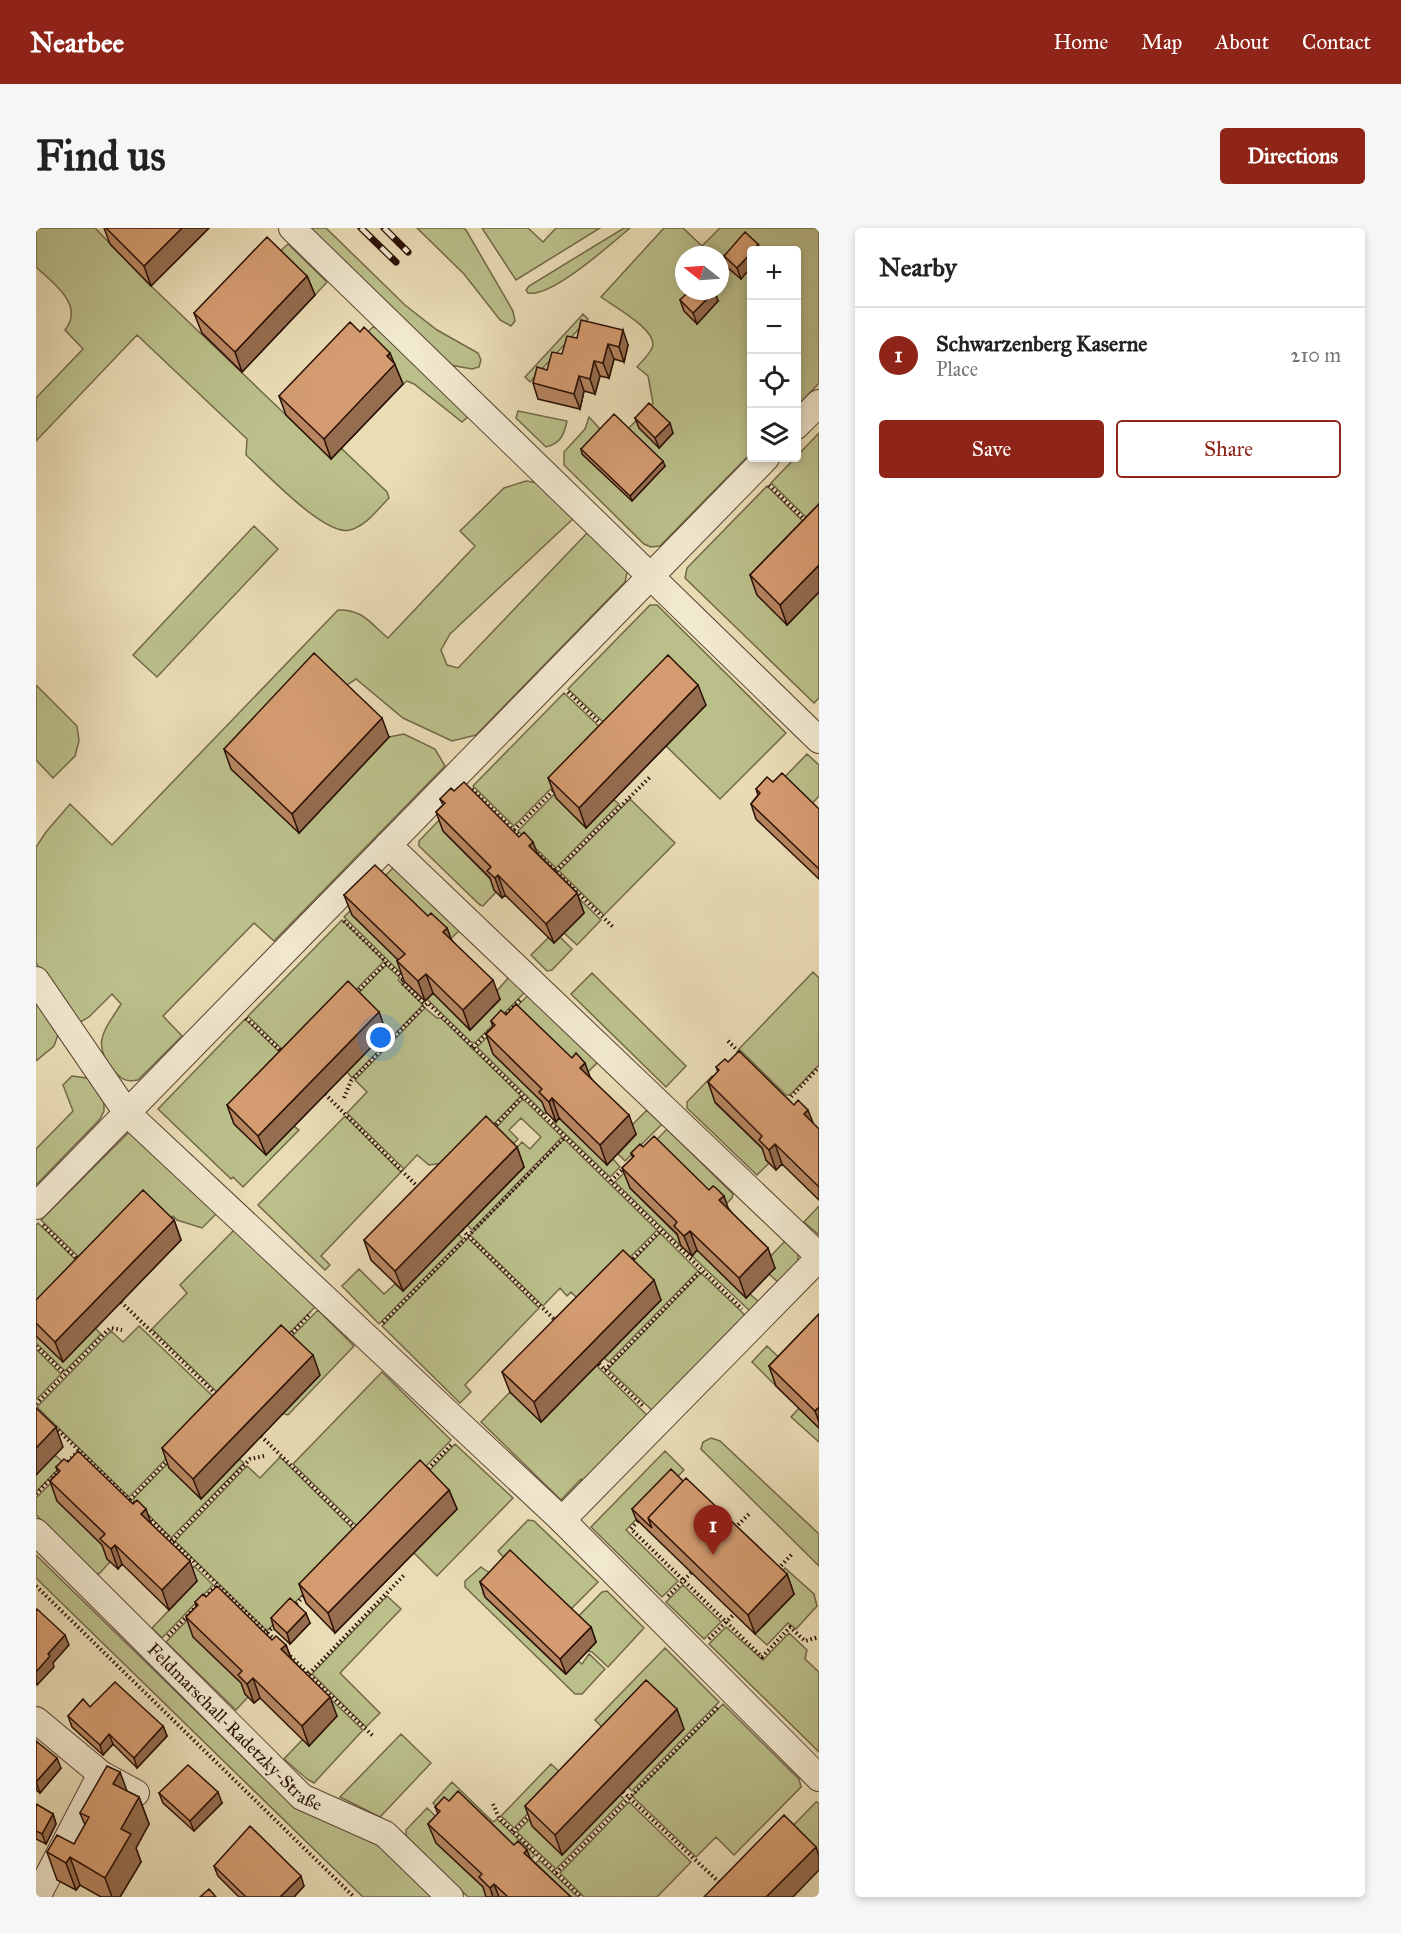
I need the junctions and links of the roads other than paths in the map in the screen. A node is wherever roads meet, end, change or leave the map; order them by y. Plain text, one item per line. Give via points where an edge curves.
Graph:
1 (292, 228) edge
2 (819, 403) edge
3 (801, 421) edge
4 (760, 464) edge
5 (650, 577) junction
6 (819, 740) edge
7 (388, 845) junction
8 (36, 980) edge
9 (127, 1113) junction
10 (36, 1206) edge
11 (819, 1257) edge
12 (562, 1520) junction
13 (36, 1532) edge
14 (36, 1720) edge
15 (101, 1774) junction
16 (819, 1778) edge
17 (136, 1793) edge
18 (37, 1897) edge
19 (450, 1897) edge

1 - 5 street
2 - 3 street
4 - 5 street
5 - 6 street
5 - 7 street
7 - 9 street
7 - 11 street
8 - 9 street
9 - 10 street
9 - 12 street
11 - 12 street
12 - 16 street
13 - 19 street, Feldmarschall-Radetzky-Straße via 302,1797 385,1834
14 - 15 street
15 - 17 street
15 - 18 street

